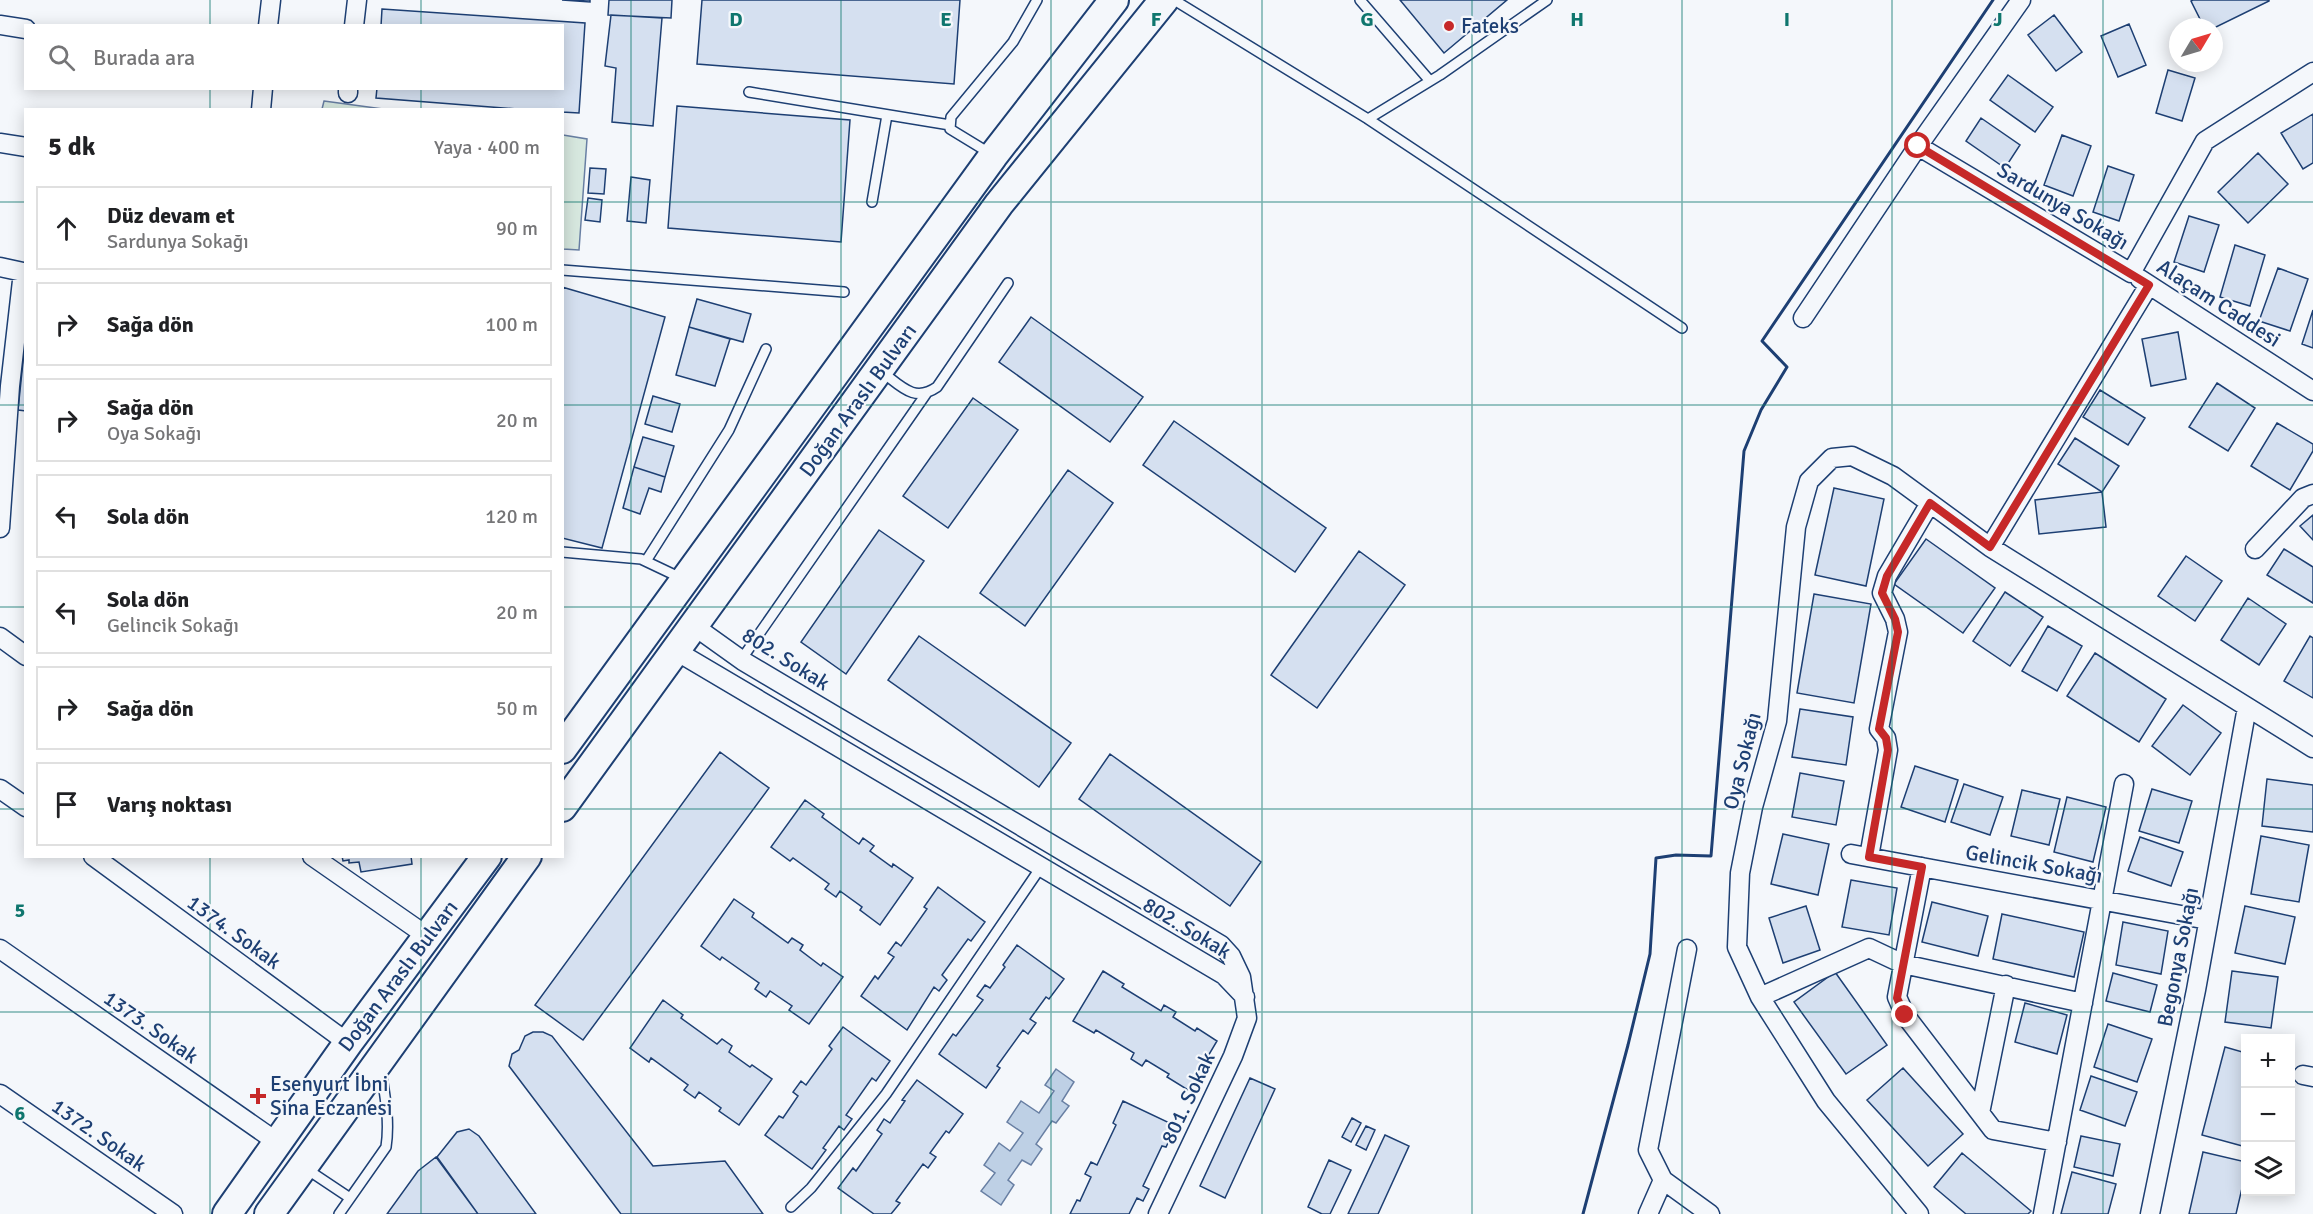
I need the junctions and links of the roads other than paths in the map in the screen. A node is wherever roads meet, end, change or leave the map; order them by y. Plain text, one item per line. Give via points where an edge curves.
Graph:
1 (271, 0) edge
2 (357, 0) edge
3 (1037, 0) edge
4 (1114, 0) edge
5 (1164, 0) edge
6 (1174, 0) edge
7 (1360, 0) edge
8 (1547, 0) edge
9 (2021, 0) edge
10 (268, 24) edge
11 (354, 24) edge
12 (0, 25) edge
13 (24, 29) edge
14 (2313, 72) edge
15 (1430, 81) junction
16 (263, 90) edge
17 (748, 92) dead end
18 (261, 108) edge
19 (887, 115) junction
20 (1368, 119) junction
21 (950, 125) junction
22 (0, 143) edge
23 (1918, 146) junction
24 (24, 147) edge
25 (993, 156) junction
26 (872, 202) dead end
27 (0, 267) edge
28 (564, 270) edge
29 (2131, 273) junction
30 (1008, 283) dead end
31 (2149, 285) junction
32 (844, 292) dead end
33 (1803, 318) dead end
34 (1682, 328) dead end
35 (766, 350) dead end
36 (880, 370) junction
37 (5, 385) edge
38 (2313, 391) edge
39 (926, 394) junction
40 (2313, 494) edge
41 (1930, 503) junction
42 (1, 504) edge
43 (0, 528) edge
44 (1990, 547) junction
45 (2254, 549) dead end
46 (564, 552) edge
47 (646, 561) junction
48 (684, 579) junction
49 (694, 626) junction
50 (0, 638) edge
51 (676, 651) junction
52 (24, 655) edge
53 (741, 660) junction
54 (2247, 707) junction
55 (564, 745) edge
56 (2313, 748) edge
57 (2124, 784) dead end
58 (0, 789) edge
59 (564, 804) edge
60 (24, 806) edge
61 (1851, 854) dead end
62 (1869, 857) junction
63 (96, 858) edge
64 (315, 858) edge
65 (486, 858) edge
66 (526, 858) edge
67 (1041, 867) junction
68 (1922, 867) junction
69 (2102, 900) junction
70 (2208, 920) junction
71 (427, 936) junction
72 (0, 949) edge
73 (1687, 949) dead end
74 (1903, 964) junction
75 (2006, 985) junction
76 (1245, 997) junction
77 (1760, 997) junction
78 (2083, 1003) junction
79 (348, 1043) junction
80 (379, 1060) junction
81 (0, 1094) edge
82 (1980, 1113) junction
83 (276, 1142) junction
84 (2057, 1142) junction
85 (303, 1166) junction
86 (1663, 1180) junction
87 (350, 1198) junction
88 (791, 1207) dead end
89 (173, 1214) edge
90 (227, 1214) edge
91 (268, 1214) edge
92 (339, 1214) edge
93 (1158, 1214) edge
94 (1648, 1214) edge
95 (1710, 1214) edge
96 (1919, 1214) edge
97 (2043, 1214) edge
98 (2150, 1214) edge

1 - 10 street
2 - 11 street
3 - 21 lane via 1013,42 951,117
4 - 25 main road, Doğan Araslı Bulvarı
5 - 36 main road, Doğan Araslı Bulvarı via 999,204
6 - 20 lane
7 - 15 lane
8 - 15 lane
9 - 23 street
12 - 13 street
14 - 29 street, Sardunya Sokağı via 2205,141
15 - 20 lane
16 - 18 street
17 - 19 lane
19 - 21 lane
19 - 26 lane
20 - 34 lane
21 - 25 lane via 956,134
22 - 24 street
23 - 29 street, Sardunya Sokağı
23 - 33 street
25 - 48 main road, Doğan Araslı Bulvarı
27 - 37 street via 23,272
28 - 32 lane
29 - 31 street, Alaçam Caddesi
30 - 39 lane via 937,387
31 - 38 street, Alaçam Caddesi
31 - 44 street
35 - 47 lane via 729,430
36 - 39 lane via 905,389 917,395
36 - 49 main road, Doğan Araslı Bulvarı
37 - 42 street
39 - 53 lane
40 - 45 street via 2303,498
41 - 44 street, Oya Sokağı
41 - 62 street via 1887,576 1882,593 1898,632 1879,729 1888,750
41 - 77 street, Oya Sokağı via 1893,476 1852,456 1832,459 1809,481 1796,526 1777,721 1740,873 1737,947
42 - 43 street
44 - 54 street, Oya Sokağı
46 - 47 lane
47 - 48 lane
48 - 55 main road, Doğan Araslı Bulvarı
49 - 51 main road, Doğan Araslı Bulvarı
49 - 53 street, 802. Sokak
50 - 52 street
51 - 59 main road, Doğan Araslı Bulvarı
51 - 67 street, 802. Sokak
53 - 76 street, 802. Sokak via 1221,945 1232,956
54 - 56 street, Oya Sokağı
54 - 70 street, Begonya Sokağı
57 - 69 street
58 - 60 street
61 - 62 street, Gelincik Sokağı
62 - 68 street, Gelincik Sokağı
63 - 79 street, 1374. Sokak
64 - 71 street
65 - 71 main road, Doğan Araslı Bulvarı
66 - 80 main road, Doğan Araslı Bulvarı
67 - 76 street, 802. Sokak via 1224,975
67 - 88 lane via 886,1094 811,1188
68 - 69 street, Gelincik Sokağı
68 - 74 street
69 - 70 street, Gelincik Sokağı
69 - 78 street
70 - 98 street, Begonya Sokağı
71 - 79 main road, Doğan Araslı Bulvarı
72 - 83 street, 1373. Sokak
73 - 86 street via 1648,1150
74 - 75 street
74 - 77 street via 1869,948
74 - 82 street via 1897,998 1905,1015
75 - 78 street
75 - 82 street
76 - 93 street, 801. Sokak via 1247,1018 1233,1056
77 - 96 street, Oya Sokağı via 1826,1101
78 - 84 street
79 - 83 main road, Doğan Araslı Bulvarı
80 - 85 main road, Doğan Araslı Bulvarı
80 - 87 lane via 387,1112 386,1147
81 - 89 street, 1372. Sokak
82 - 84 street via 1993,1130
83 - 90 main road, Doğan Araslı Bulvarı
84 - 97 street
85 - 87 lane
85 - 91 main road, Doğan Araslı Bulvarı
86 - 94 street
86 - 95 street
87 - 92 lane

